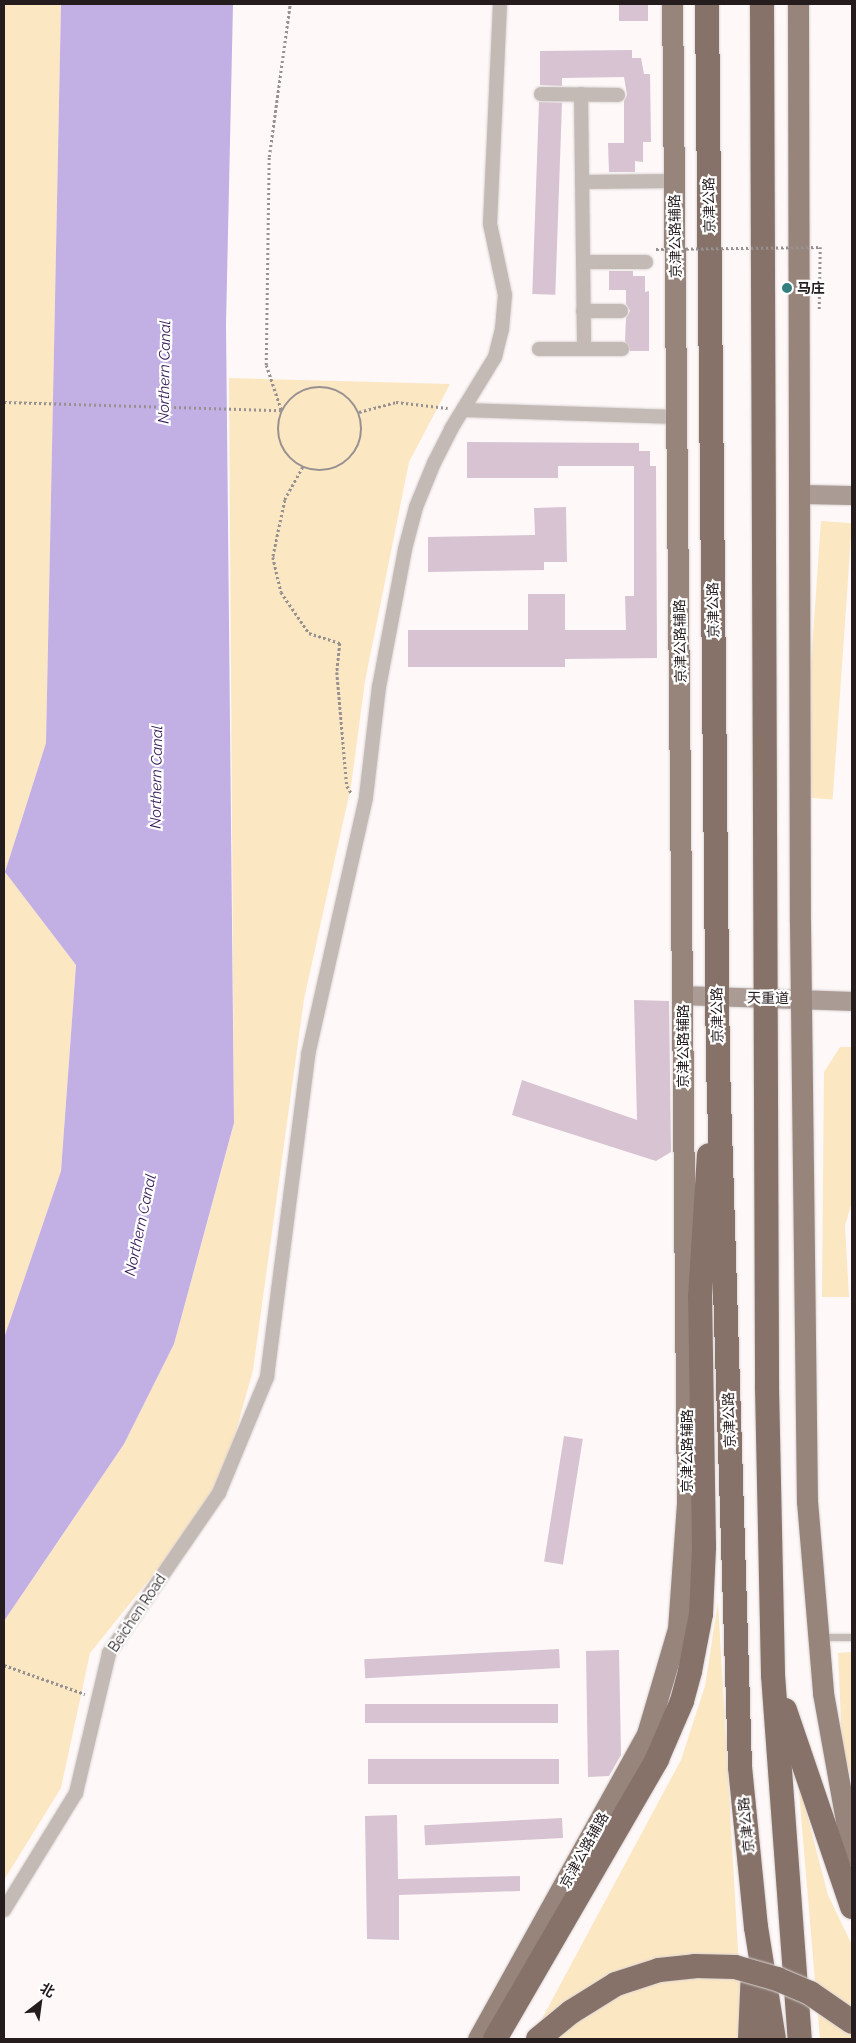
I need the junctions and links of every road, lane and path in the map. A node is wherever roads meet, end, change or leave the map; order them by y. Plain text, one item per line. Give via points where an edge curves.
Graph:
1 (290, 4) edge
2 (500, 4) edge
3 (672, 4) edge
4 (707, 4) edge
5 (762, 4) edge
6 (798, 4) edge
7 (541, 94) dead end
8 (581, 94) junction
9 (618, 95) dead end
10 (674, 181) junction
11 (582, 182) junction
12 (656, 249) dead end
13 (583, 262) junction
14 (646, 262) dead end
15 (819, 309) dead end
16 (583, 311) junction
17 (621, 311) dead end
18 (539, 349) dead end
19 (584, 349) junction
20 (622, 349) dead end
21 (4, 402) edge
22 (282, 410) junction
23 (463, 410) junction
24 (359, 412) junction
25 (678, 417) junction
26 (303, 467) junction
27 (801, 494) junction
28 (852, 495) edge
29 (362, 813) junction
30 (683, 995) junction
31 (717, 997) junction
32 (764, 999) junction
33 (800, 999) junction
34 (852, 1001) edge
35 (718, 1066) junction
36 (818, 1637) junction
37 (852, 1637) edge
38 (4, 1665) edge
39 (774, 1675) junction
40 (98, 1698) junction
41 (852, 1854) edge
42 (852, 1907) edge
43 (4, 1910) edge
44 (852, 2022) edge
45 (761, 2032) edge
46 (799, 2032) edge
47 (478, 2039) edge
48 (495, 2039) edge
49 (538, 2039) edge

1 - 22 path via 269,157 266,365
2 - 23 street, Beichen Road via 490,224 505,295 502,329 495,357
3 - 10 main road, 京津公路辅路
4 - 31 highway, 京津公路
5 - 32 highway
6 - 27 main road
7 - 8 street
8 - 9 street
8 - 11 street
10 - 11 street
10 - 25 main road, 京津公路辅路
11 - 13 street
12 - 15 path, bridge via 820,247
13 - 14 street
13 - 16 street
16 - 17 street
16 - 19 street
18 - 19 street
19 - 20 street
21 - 22 path
22 - 24 path via 295,395 314,387 340,392
22 - 26 path via 278,438 284,452
23 - 24 path via 396,402
23 - 25 street
23 - 29 street, Beichen Road via 434,463 416,507 405,549 379,688
24 - 26 path via 361,439 347,462 320,471
25 - 30 main road, 京津公路辅路
26 - 29 path via 285,500 273,557 281,592 308,633 340,643 337,672 347,786
27 - 28 street
27 - 33 main road
29 - 40 street, Beichen Road via 308,1055 267,1377 219,1493 109,1653
30 - 31 street, 天重道
30 - 47 main road, 京津公路辅路 via 687,1502 678,1629 647,1734
31 - 32 street, 天重道
31 - 35 highway, 京津公路
32 - 33 street, 天重道
32 - 39 highway via 767,1387
33 - 34 street, 天重道
33 - 36 main road via 807,1501
35 - 45 highway, 京津公路 via 740,1767 756,1927
35 - 48 highway via 703,1207 700,1287 704,1548 697,1640 682,1701 649,1773
36 - 37 lane
36 - 41 main road via 824,1702
38 - 40 path
39 - 42 highway
39 - 46 highway
40 - 43 street, Beichen Road via 76,1793
44 - 49 highway, bridge via 810,1994 777,1979 736,1967 694,1966 659,1970 616,1984 570,2012

